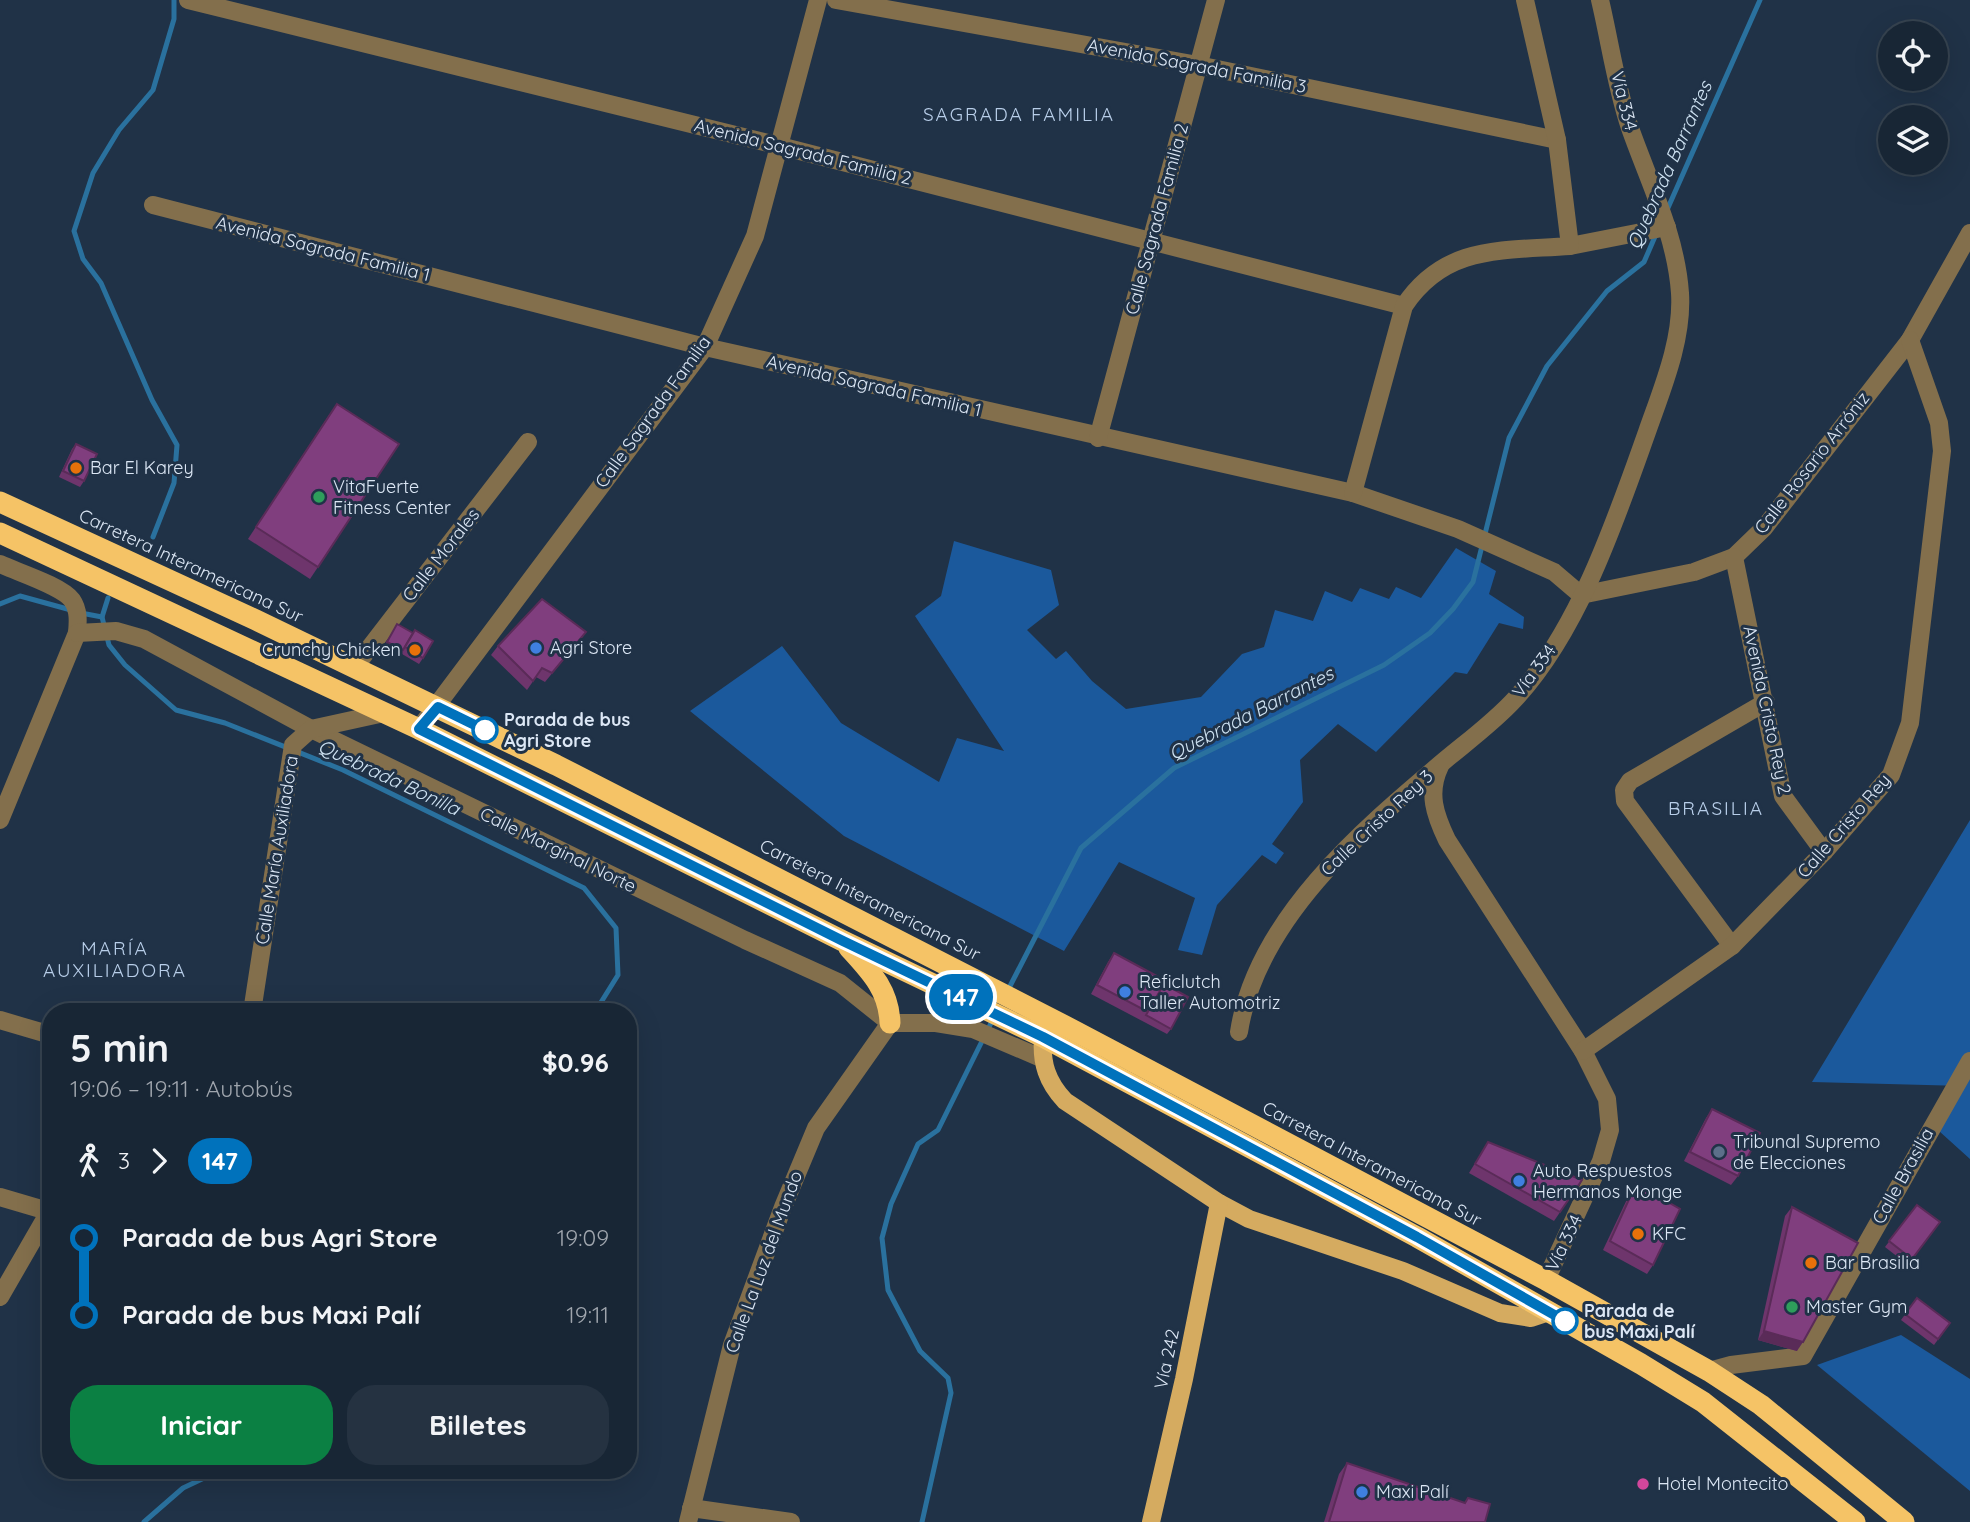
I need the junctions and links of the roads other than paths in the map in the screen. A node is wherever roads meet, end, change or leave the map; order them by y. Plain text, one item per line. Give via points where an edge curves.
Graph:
1 (818, 0) edge
2 (836, 0) edge
3 (1216, 0) edge
4 (1525, 0) edge
5 (1600, 0) edge
6 (195, 2) edge
7 (1198, 65) junction
8 (1558, 140) junction
9 (780, 146) junction
10 (153, 205) dead end
11 (1667, 227) junction
12 (1970, 233) edge
13 (1150, 243) junction
14 (1570, 246) junction
15 (1404, 306) junction
16 (1910, 340) junction
17 (705, 347) junction
18 (1098, 438) junction
19 (528, 442) dead end
20 (1353, 493) junction
21 (0, 502) edge
22 (0, 533) edge
23 (1734, 557) junction
24 (0, 564) edge
25 (1581, 595) junction
26 (77, 633) junction
27 (354, 668) junction
28 (1766, 702) junction
29 (438, 707) junction
30 (384, 713) junction
31 (311, 729) junction
32 (419, 729) junction
33 (1442, 763) junction
34 (0, 820) edge
35 (1824, 852) junction
36 (843, 941) junction
37 (1732, 946) junction
38 (253, 1003) edge
39 (0, 1020) edge
40 (890, 1023) junction
41 (1073, 1030) junction
42 (42, 1032) edge
43 (1239, 1032) dead end
44 (1042, 1047) junction
45 (1583, 1051) junction
46 (1970, 1061) edge
47 (0, 1197) edge
48 (1219, 1203) junction
49 (42, 1210) edge
50 (42, 1226) edge
51 (1456, 1259) junction
52 (1546, 1280) junction
53 (0, 1297) edge
54 (1549, 1312) junction
55 (1570, 1324) junction
56 (1590, 1335) junction
57 (1709, 1371) junction
58 (1761, 1405) junction
59 (690, 1515) edge
60 (791, 1522) edge
61 (1151, 1522) edge
62 (1854, 1522) edge
63 (1904, 1522) edge

1 - 9 street, Calle Sagrada Familia
2 - 7 street, Avenida Sagrada Familia 3
3 - 7 street, Calle Sagrada Familia 2
4 - 8 street
5 - 11 street, Vía 334 via 1629,124
6 - 9 street, Avenida Sagrada Familia 2
7 - 8 street, Avenida Sagrada Familia 3
7 - 13 street, Calle Sagrada Familia 2
8 - 14 street
9 - 13 street, Avenida Sagrada Familia 2
9 - 17 street, Calle Sagrada Familia via 755,236
10 - 17 street, Avenida Sagrada Familia 1
11 - 14 street
11 - 25 street, Vía 334 via 1680,295 1675,344 1629,482
12 - 16 street, Calle Rosario Arróniz
13 - 15 street, Avenida Sagrada Familia 2
13 - 18 street, Calle Sagrada Familia 2
14 - 15 street via 1459,259 1418,284
15 - 20 street
16 - 23 street, Calle Rosario Arróniz via 1764,528
16 - 35 street, Calle Cristo Rey via 1939,423 1942,451 1910,723 1891,775
17 - 18 street, Avenida Sagrada Familia 1
17 - 29 street, Calle Sagrada Familia
18 - 20 street, Avenida Sagrada Familia 1
19 - 27 street, Calle Morales
20 - 25 street, Avenida Sagrada Familia 1 via 1458,529 1554,572
21 - 27 highway, Carretera Interamericana Sur
22 - 30 highway
23 - 25 street, Calle Rosario Arróniz via 1694,572
23 - 28 street, Avenida Cristo Rey 2
24 - 26 street via 65,594 75,607
25 - 33 street, Vía 334 via 1545,662 1518,696
26 - 31 street, Calle Marginal Norte via 116,631 144,639
26 - 34 street
27 - 29 highway, Carretera Interamericana Sur
28 - 35 street, Avenida Cristo Rey 2 via 1783,796
28 - 37 street via 1630,781 1624,790 1625,801
29 - 32 street, Calle Sagrada Familia
29 - 41 highway, Carretera Interamericana Sur
30 - 31 street, Calle María Auxiliadora
30 - 32 highway
31 - 38 street, Calle María Auxiliadora via 293,745
31 - 40 street, Calle Marginal Norte via 841,983
32 - 36 highway
33 - 43 street, Calle Cristo Rey 3 via 1322,872 1258,971 1242,1009
33 - 45 street, Vía 334 via 1432,792 1447,840
35 - 37 street, Calle Cristo Rey
36 - 40 highway via 876,977 889,1004
36 - 44 highway
37 - 45 street, Calle Cristo Rey
39 - 42 street
40 - 44 street via 936,1023
40 - 59 street, Calle La Luz del Mundo via 816,1128 783,1207 732,1345
41 - 44 main road via 1051,1030
41 - 52 highway, Carretera Interamericana Sur
44 - 48 main road via 1051,1087 1065,1101
44 - 51 highway
45 - 52 street, Vía 334 via 1607,1099 1610,1130 1590,1188
46 - 57 street, Calle Brasilia via 1802,1356
47 - 49 street
48 - 54 main road via 1249,1219 1403,1271 1500,1313 1531,1318
48 - 61 main road, Vía 242
50 - 53 street
51 - 52 highway via 1494,1272
51 - 54 highway
52 - 55 highway
52 - 57 highway, Carretera Interamericana Sur
54 - 55 highway
55 - 56 highway
56 - 58 highway via 1610,1337
56 - 62 highway via 1703,1402
57 - 58 highway, Carretera Interamericana Sur
58 - 63 highway, Carretera Interamericana Sur
59 - 60 street

